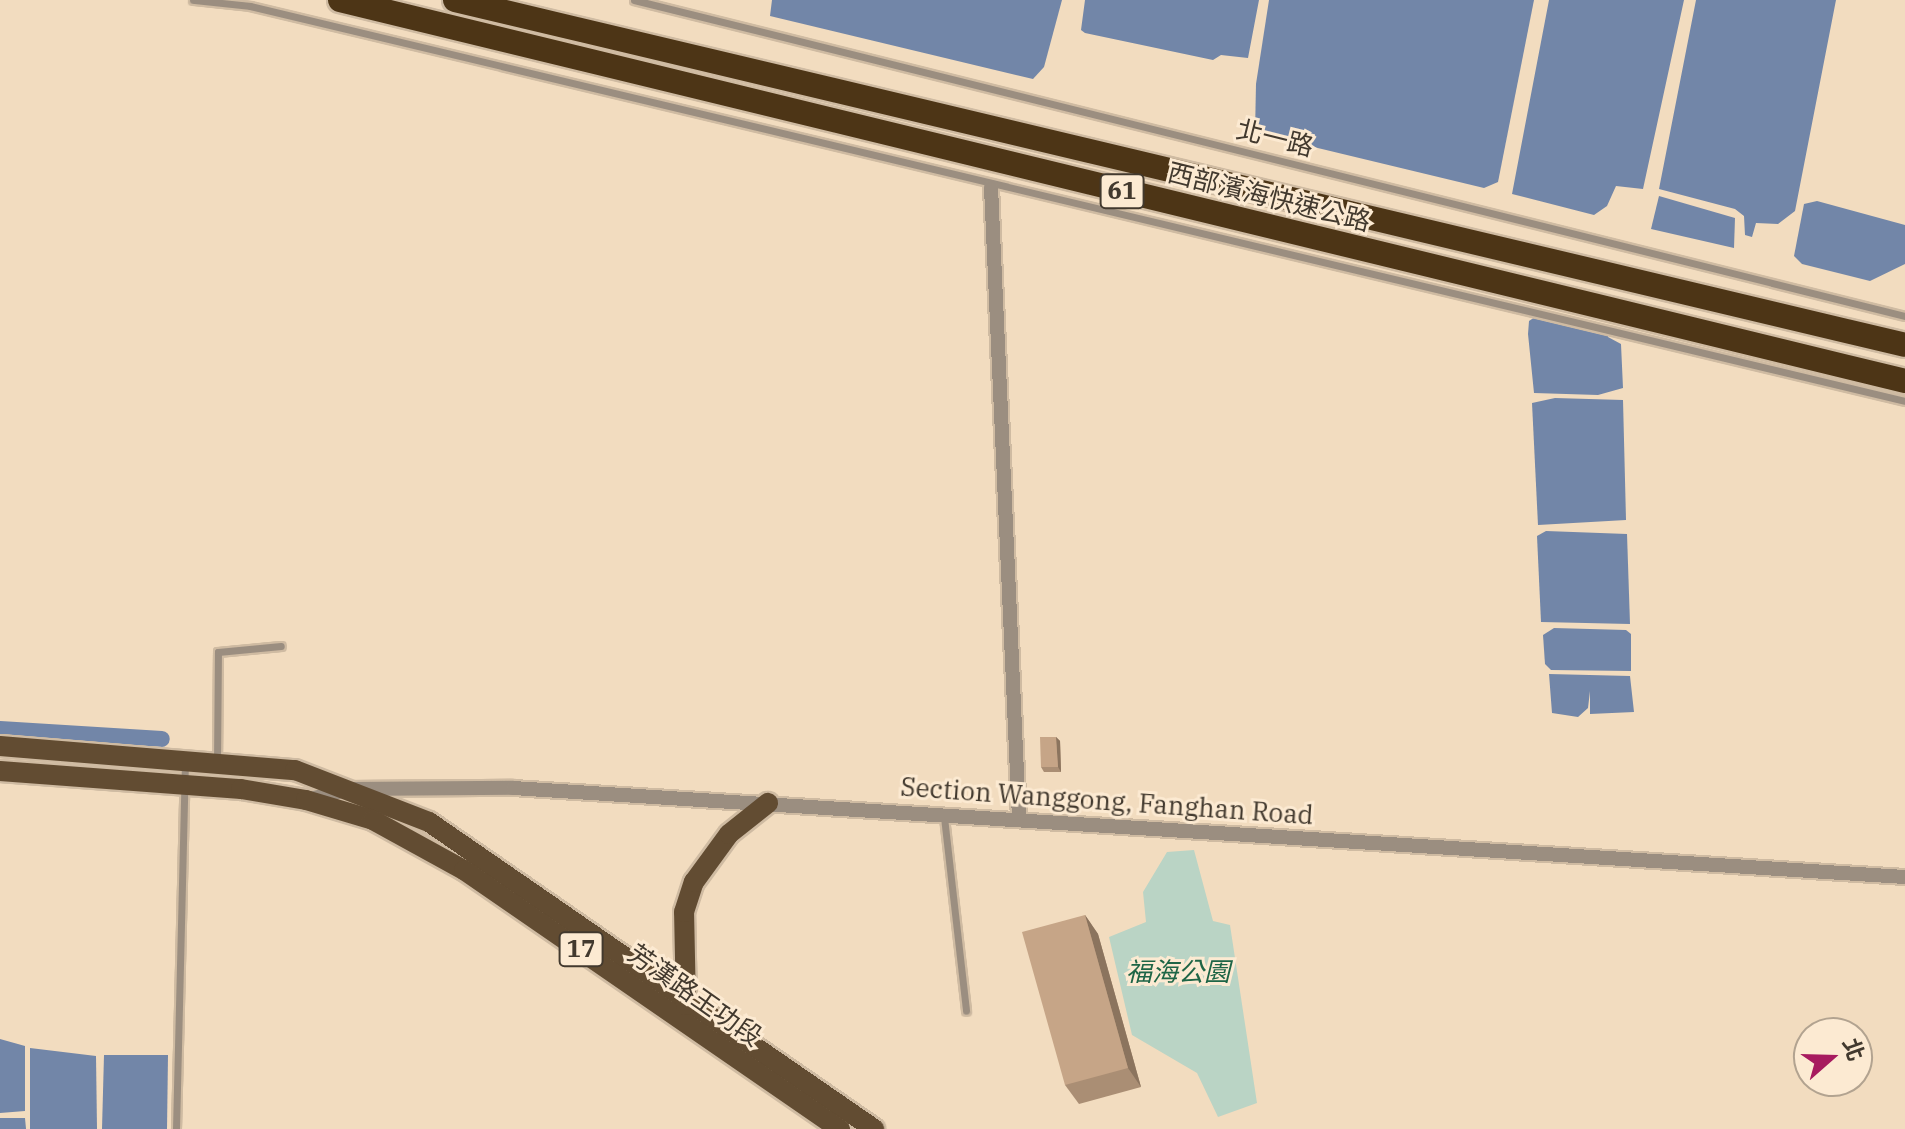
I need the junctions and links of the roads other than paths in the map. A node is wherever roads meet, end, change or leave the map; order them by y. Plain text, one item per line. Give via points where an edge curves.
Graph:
1 (193, 0) edge
2 (340, 0) edge
3 (455, 0) edge
4 (634, 0) edge
5 (991, 187) junction
6 (1905, 316) edge
7 (1905, 345) edge
8 (1905, 381) edge
9 (1905, 401) edge
10 (281, 646) dead end
11 (0, 746) edge
12 (185, 761) junction
13 (217, 764) junction
14 (0, 771) edge
15 (184, 782) junction
16 (350, 789) junction
17 (306, 800) junction
18 (768, 803) junction
19 (944, 814) junction
20 (1019, 819) junction
21 (1905, 877) edge
22 (684, 995) junction
23 (966, 1011) dead end
24 (688, 1021) junction
25 (176, 1129) edge
26 (840, 1129) edge
27 (874, 1129) edge

1 - 5 lane via 250,6
2 - 8 highway, 西部濱海快速公路 / 61
3 - 7 highway, 西部濱海快速公路 / 61
4 - 6 lane, 北一路
5 - 9 lane
5 - 20 street
10 - 13 lane via 218,652
11 - 12 main road, 17
12 - 13 main road, 17
12 - 15 lane
13 - 16 main road, 17 via 295,770
14 - 15 main road, 17
15 - 17 main road, 17
15 - 25 lane
16 - 17 street, Section Wanggong, Fanghan Road
16 - 18 street, Section Wanggong, Fanghan Road via 513,788
16 - 22 main road, 芳漢路王功段 / 17 via 429,822 475,849
17 - 24 main road, 芳漢路王功段 / 17 via 373,820 464,870
18 - 19 street, Section Wanggong, Fanghan Road
18 - 22 main road via 729,834 694,882 684,912
19 - 20 street, Section Wanggong, Fanghan Road
19 - 23 lane
20 - 21 street, Section Wanggong, Fanghan Road
22 - 24 main road
22 - 27 main road, 芳漢路王功段 / 17
24 - 26 main road, 芳漢路王功段 / 17

